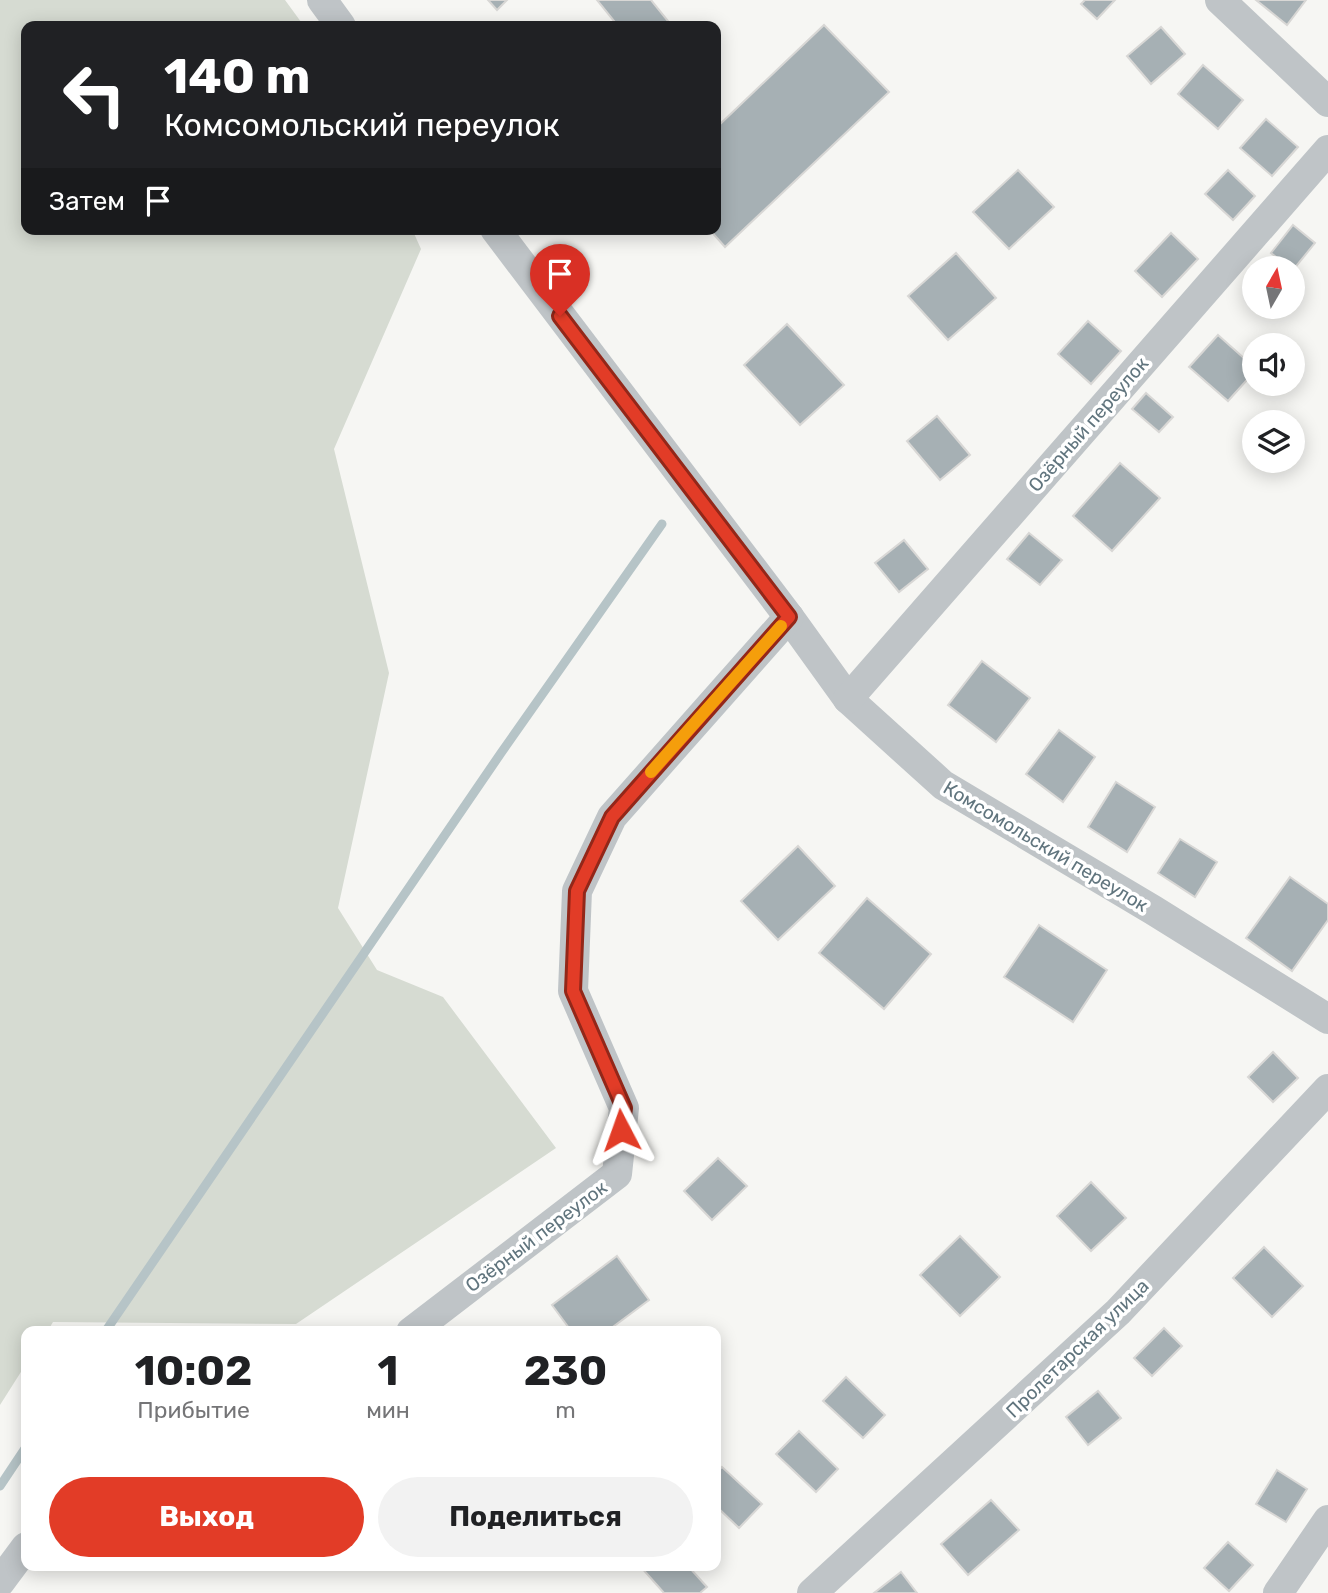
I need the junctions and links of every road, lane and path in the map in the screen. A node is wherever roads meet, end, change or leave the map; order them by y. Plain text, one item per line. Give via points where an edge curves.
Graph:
1 (322, 0) edge
2 (1220, 0) edge
3 (337, 21) edge
4 (1328, 102) edge
5 (1328, 150) edge
6 (500, 235) edge
7 (789, 617) junction
8 (848, 699) junction
9 (1328, 1020) edge
10 (1328, 1089) edge
11 (419, 1326) edge
12 (1328, 1520) edge
13 (21, 1554) edge
14 (0, 1582) edge
15 (812, 1593) edge
16 (1278, 1593) edge

1 - 3 street
2 - 4 street
5 - 8 street, Озёрный переулок
6 - 7 street, Комсомольский переулок
7 - 8 street, Комсомольский переулок
7 - 11 street, Озёрный переулок via 612,817 577,891 573,991 624,1108 617,1174
8 - 9 street, Комсомольский переулок via 943,785
10 - 15 street, Пролетарская улица via 1118,1312
12 - 16 street
13 - 14 street

